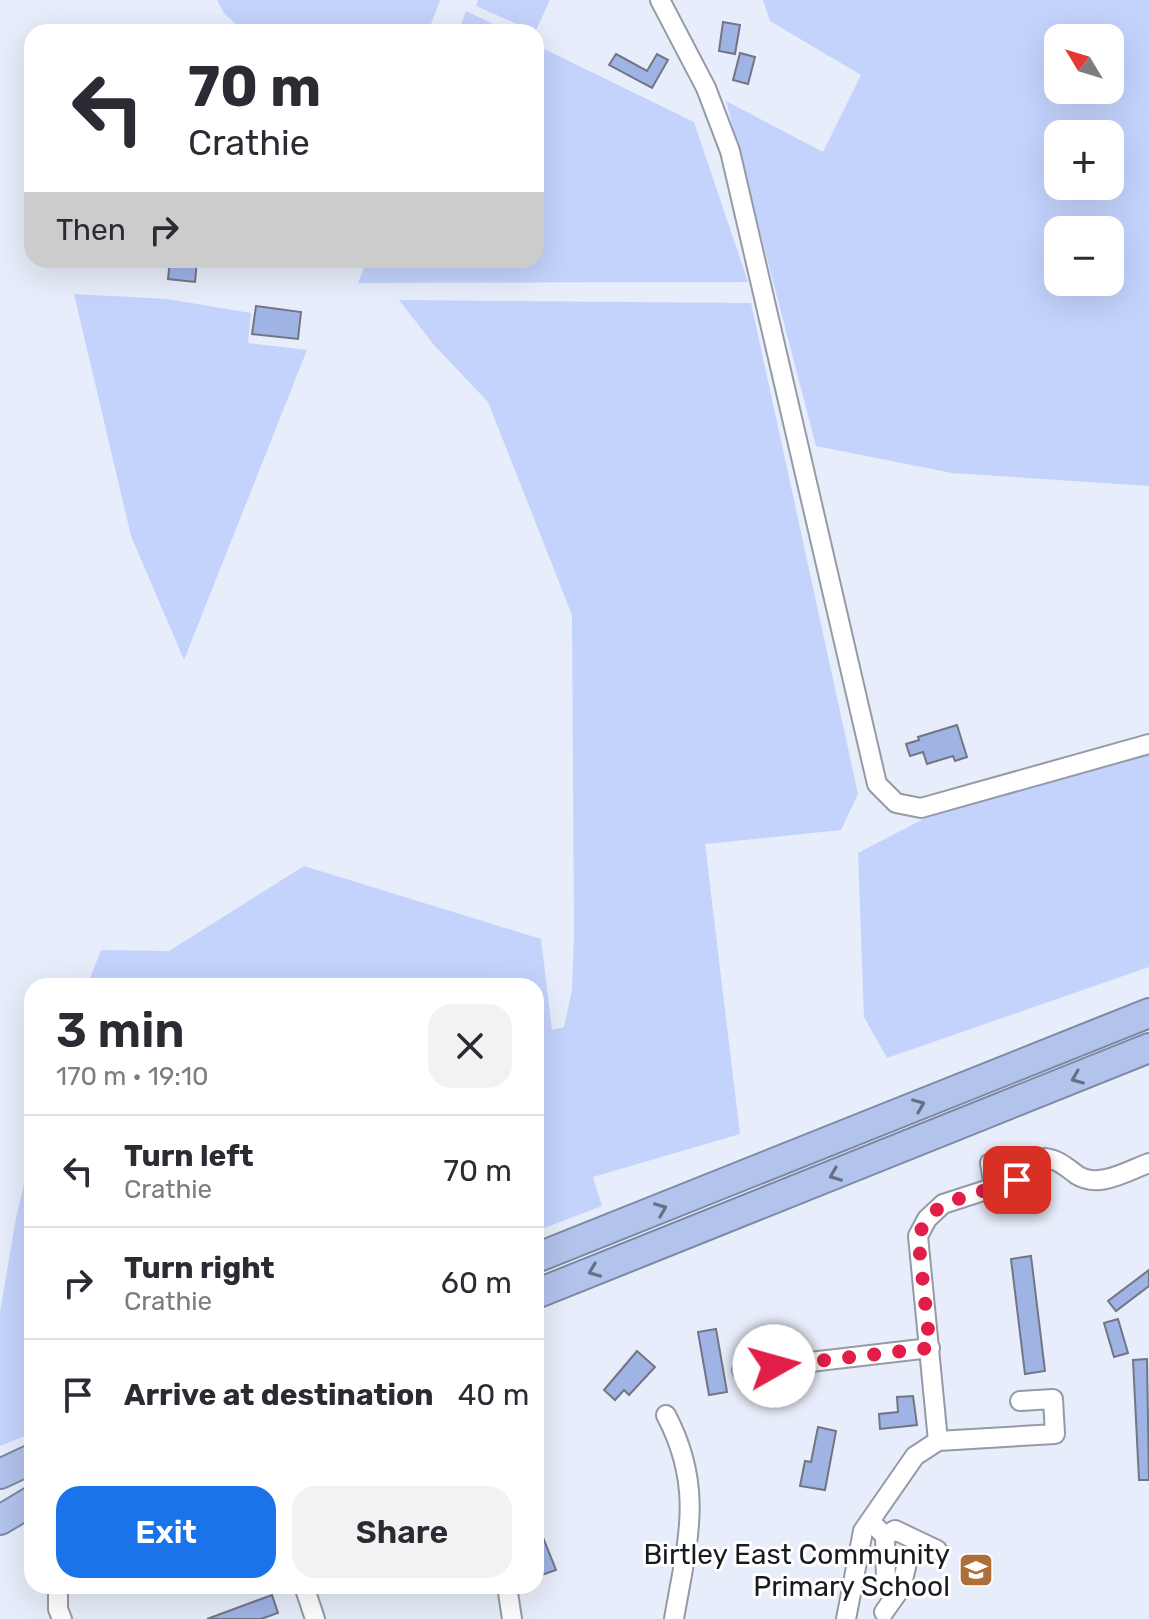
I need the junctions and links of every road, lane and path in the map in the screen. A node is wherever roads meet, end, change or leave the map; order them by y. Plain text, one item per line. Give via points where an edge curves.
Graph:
1 (660, 0) edge
2 (1149, 744) edge
3 (1149, 1013) edge
4 (1149, 1048) edge
5 (1044, 1158) dead end
6 (990, 1163) dead end
7 (1149, 1163) edge
8 (1017, 1180) dead end
9 (994, 1187) junction
10 (544, 1255) edge
11 (544, 1291) edge
12 (930, 1348) junction
13 (742, 1370) dead end
14 (1020, 1401) dead end
15 (666, 1415) dead end
16 (938, 1441) junction
17 (24, 1461) edge
18 (0, 1471) edge
19 (24, 1501) edge
20 (24, 1504) edge
21 (0, 1509) edge
22 (0, 1520) edge
23 (870, 1521) junction
24 (885, 1536) junction
25 (937, 1550) dead end
26 (907, 1563) dead end
27 (901, 1588) junction
28 (58, 1594) edge
29 (307, 1594) edge
30 (508, 1594) edge
31 (884, 1612) dead end
32 (62, 1619) edge
33 (315, 1619) edge
34 (512, 1619) edge
35 (674, 1619) edge
36 (846, 1619) edge

1 - 2 street via 706,88 730,151 877,784 896,803 921,808
10 -> 3 highway
4 -> 11 highway
5 - 7 street via 1097,1182
6 - 9 street
8 - 9 street
9 - 12 street via 943,1204 918,1236
12 - 13 street
12 - 16 street
14 - 16 street via 1053,1399 1055,1434
15 - 35 street via 688,1468 690,1489 691,1516
16 - 23 street via 915,1456
17 - 18 highway
19 - 21 highway
20 - 22 highway
23 - 24 street
23 - 36 street via 863,1531
24 - 25 street via 895,1530
24 - 27 street via 886,1582
26 - 27 street
27 - 31 street
28 - 32 street
29 - 33 street
30 - 34 street

